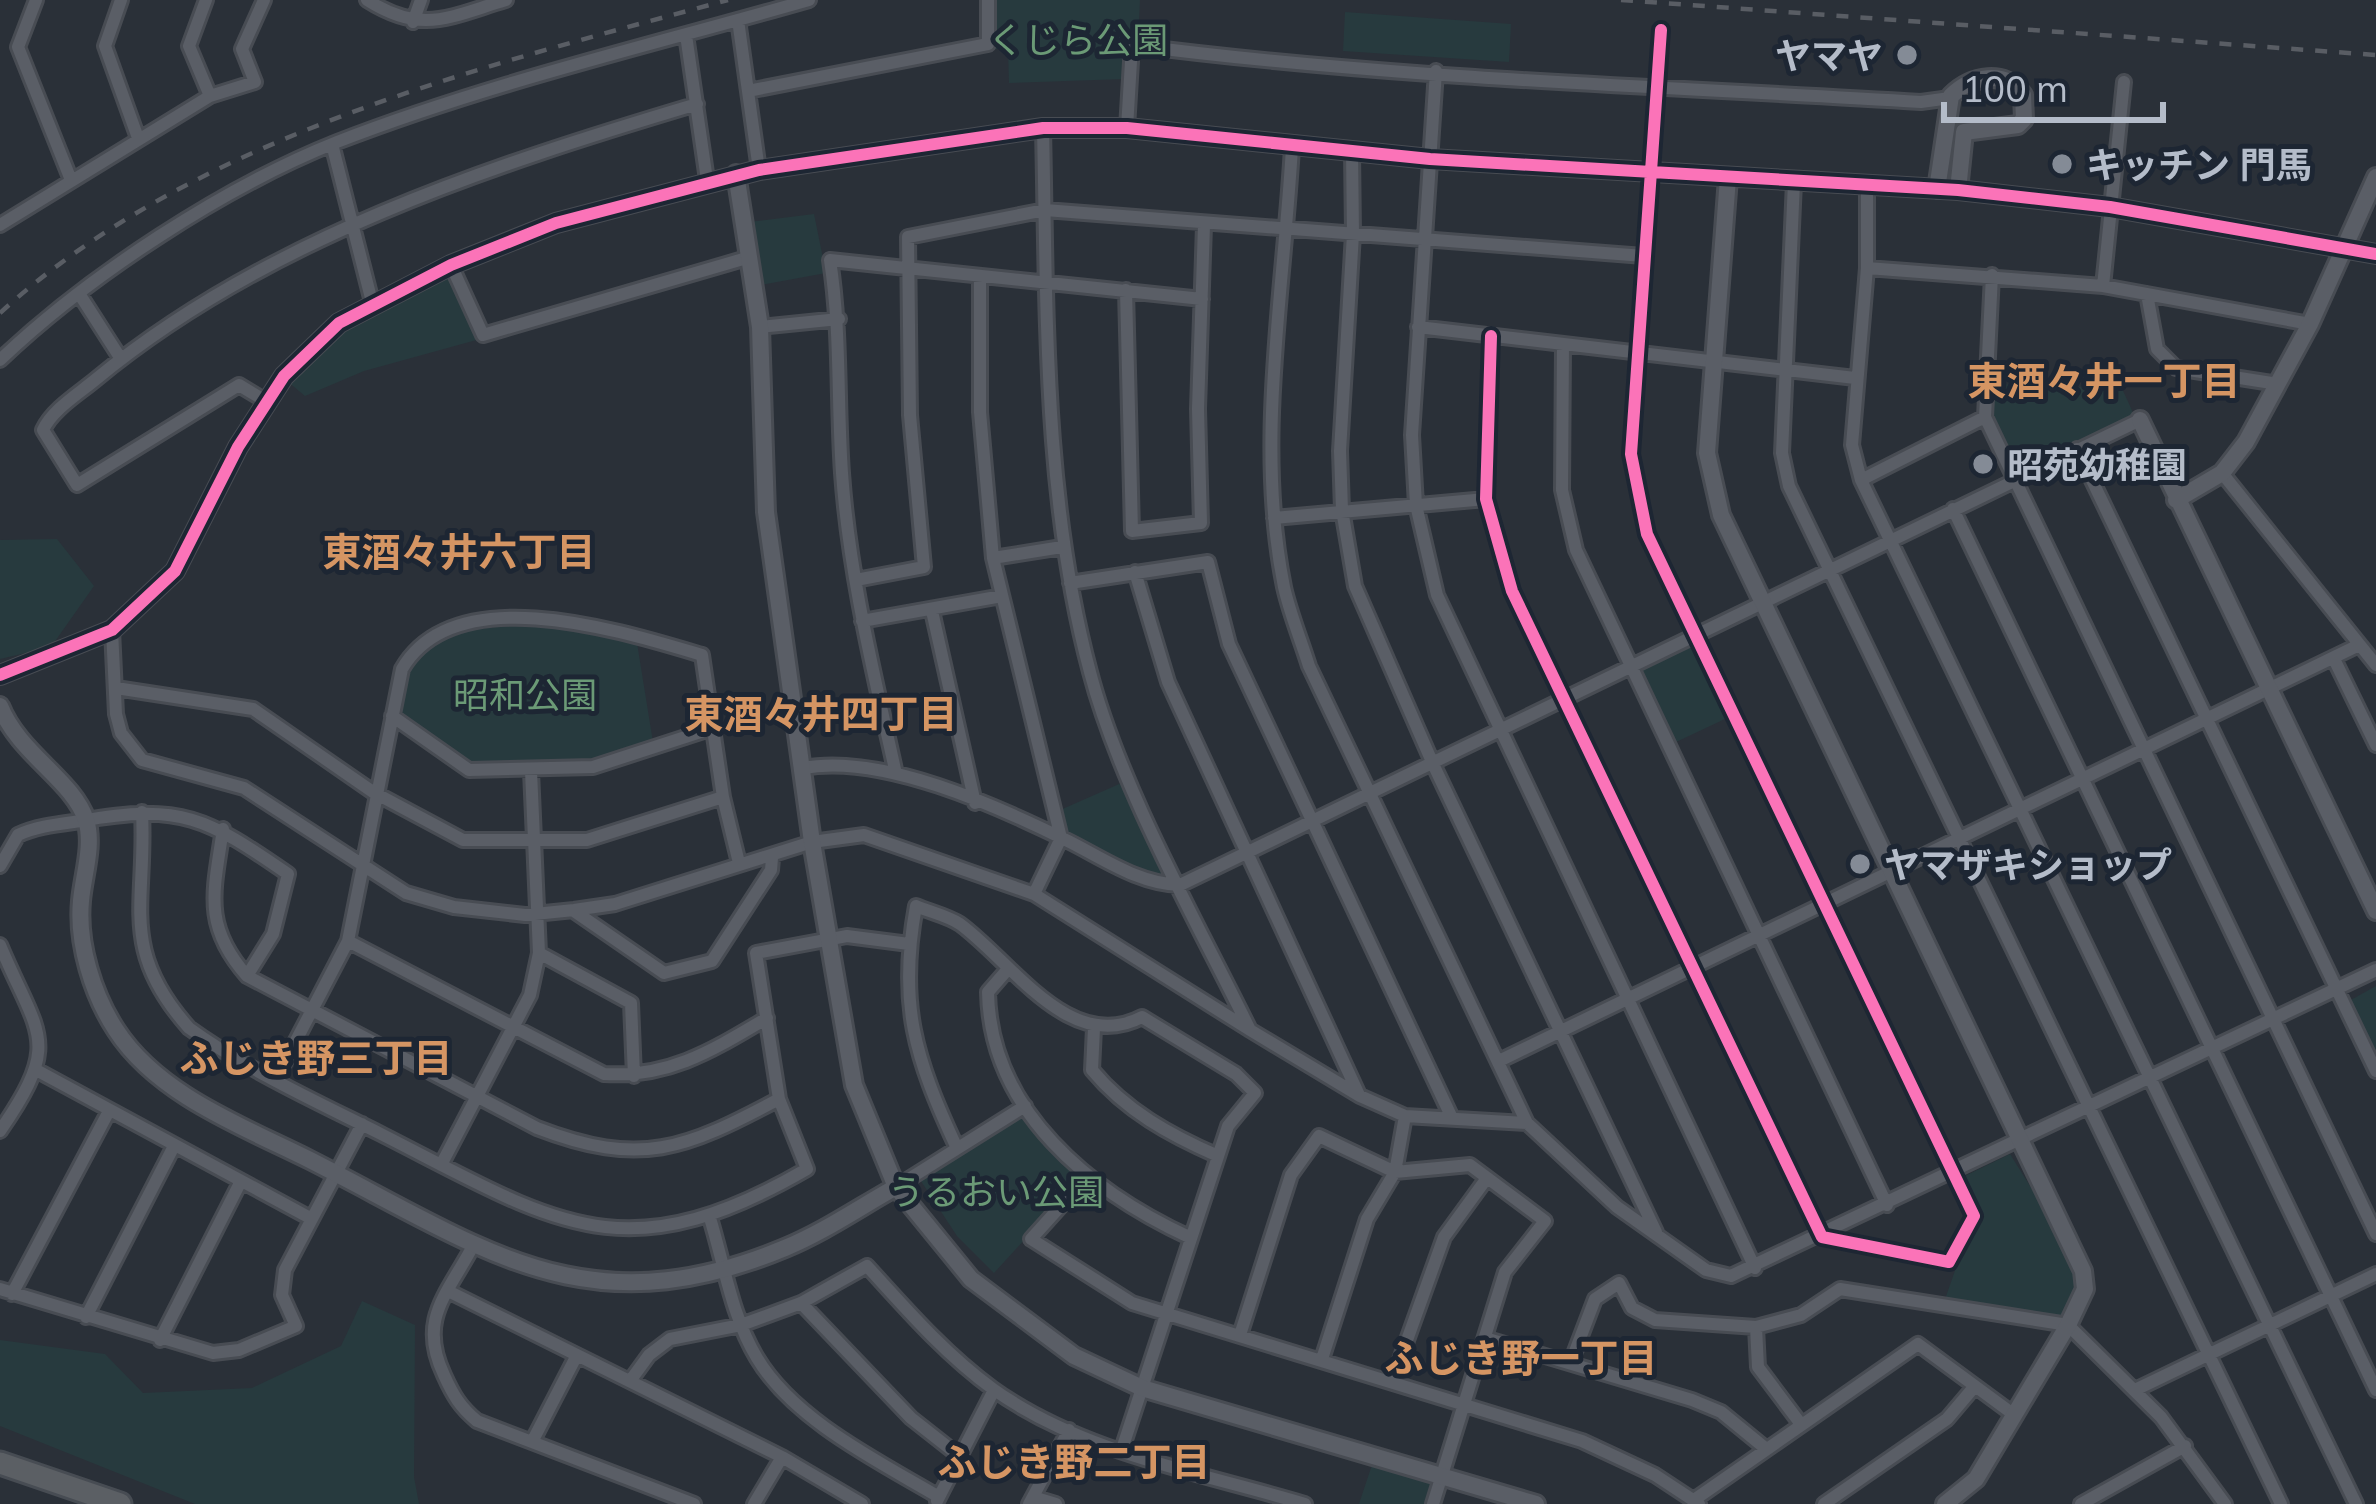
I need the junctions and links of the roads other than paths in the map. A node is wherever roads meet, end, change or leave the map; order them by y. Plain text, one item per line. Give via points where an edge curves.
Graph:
1 (36, 0) edge
2 (121, 0) edge
3 (206, 0) edge
4 (264, 0) edge
5 (367, 0) edge
6 (422, 0) edge
7 (506, 0) edge
8 (809, 0) edge
9 (988, 0) edge
10 (738, 20) junction
11 (413, 22) junction
12 (1661, 30) dead end
13 (686, 35) junction
14 (1436, 71) junction
15 (2124, 82) dead end
16 (1658, 86) junction
17 (748, 92) junction
18 (210, 96) junction
19 (1950, 98) junction
20 (697, 104) junction
21 (1043, 128) junction
22 (1127, 128) junction
23 (138, 138) junction
24 (332, 144) junction
25 (1292, 147) junction
26 (1352, 151) junction
27 (1430, 158) junction
28 (759, 170) junction
29 (1651, 171) junction
30 (736, 174) junction
31 (2376, 177) edge
32 (1728, 178) junction
33 (71, 180) junction
34 (707, 180) junction
35 (1794, 182) junction
36 (1868, 186) junction
37 (1937, 189) junction
38 (1958, 190) junction
39 (2110, 207) junction
40 (1045, 210) junction
41 (0, 225) edge
42 (1204, 225) junction
43 (353, 226) junction
44 (1287, 230) junction
45 (1353, 234) junction
46 (1424, 239) junction
47 (2347, 249) junction
48 (2376, 254) edge
49 (1644, 256) junction
50 (750, 257) junction
51 (451, 265) junction
52 (906, 268) junction
53 (1867, 268) junction
54 (1992, 275) junction
55 (980, 277) junction
56 (1049, 283) junction
57 (2103, 286) junction
58 (1126, 290) junction
59 (2147, 294) junction
60 (80, 295) junction
61 (1202, 299) junction
62 (373, 302) junction
63 (839, 319) junction
64 (2310, 324) junction
65 (760, 327) junction
66 (1418, 327) junction
67 (1491, 336) junction
68 (1563, 345) junction
69 (1637, 352) junction
70 (122, 359) junction
71 (0, 360) edge
72 (1712, 360) junction
73 (1786, 369) junction
74 (1855, 378) junction
75 (2278, 384) junction
76 (268, 402) junction
77 (1985, 417) junction
78 (2140, 420) joint
79 (2077, 449) junction
80 (2222, 472) junction
81 (2016, 478) junction
82 (1861, 480) junction
83 (1486, 499) junction
84 (2176, 500) junction
85 (1416, 505) junction
86 (1953, 509) junction
87 (1342, 510) junction
88 (1274, 518) junction
89 (1892, 542) junction
90 (1062, 547) junction
91 (993, 558) junction
92 (1830, 571) junction
93 (1135, 572) junction
94 (856, 580) junction
95 (1070, 583) junction
96 (1002, 596) junction
97 (1762, 603) junction
98 (932, 611) junction
99 (862, 621) junction
100 (112, 630) junction
101 (1696, 635) junction
102 (2359, 645) junction
103 (2333, 659) junction
104 (2376, 665) edge
105 (1628, 668) junction
106 (0, 675) edge
107 (116, 688) junction
108 (2269, 689) junction
109 (1563, 700) junction
110 (0, 706) edge
111 (392, 716) junction
112 (2205, 720) junction
113 (713, 728) junction
114 (1500, 732) junction
115 (2376, 745) edge
116 (2144, 752) junction
117 (1433, 764) junction
118 (803, 768) junction
119 (531, 771) junction
120 (896, 773) junction
121 (2083, 781) junction
122 (374, 792) junction
123 (1371, 794) junction
124 (722, 796) junction
125 (975, 803) junction
126 (2021, 810) junction
127 (142, 812) junction
128 (86, 820) junction
129 (1310, 823) junction
130 (223, 829) junction
131 (1061, 838) junction
132 (1959, 841) junction
133 (535, 842) junction
134 (812, 842) junction
135 (1244, 855) junction
136 (772, 858) junction
137 (739, 863) junction
138 (0, 866) edge
139 (359, 867) junction
140 (1891, 873) junction
141 (1180, 885) junction
142 (1034, 894) junction
143 (1824, 905) junction
144 (574, 910) junction
145 (2376, 911) edge
146 (536, 914) junction
147 (1758, 937) junction
148 (828, 939) junction
149 (348, 941) junction
150 (909, 944) junction
151 (0, 945) edge
152 (538, 953) junction
153 (1694, 968) junction
154 (1008, 969) junction
155 (2376, 970) edge
156 (247, 976) junction
157 (2336, 990) junction
158 (1628, 1000) junction
159 (311, 1011) junction
160 (767, 1018) junction
161 (2273, 1018) junction
162 (511, 1028) junction
163 (1094, 1028) junction
164 (1250, 1030) junction
165 (1561, 1032) junction
166 (2210, 1049) junction
167 (1499, 1061) junction
168 (38, 1071) junction
169 (2376, 1071) edge
170 (634, 1076) junction
171 (276, 1078) junction
172 (2149, 1079) junction
173 (476, 1096) junction
174 (1360, 1096) junction
175 (779, 1099) junction
176 (1024, 1106) junction
177 (2089, 1106) junction
178 (109, 1111) junction
179 (1405, 1116) junction
180 (1452, 1118) junction
181 (1527, 1123) junction
182 (362, 1124) junction
183 (0, 1131) edge
184 (2019, 1140) junction
185 (174, 1146) junction
186 (956, 1146) junction
187 (1218, 1156) junction
188 (441, 1165) junction
189 (1395, 1172) junction
190 (1952, 1172) junction
191 (336, 1174) junction
192 (1087, 1178) junction
193 (1487, 1178) junction
194 (242, 1181) junction
195 (896, 1186) junction
196 (1887, 1205) junction
197 (2370, 1206) edge
198 (710, 1218) junction
199 (312, 1219) junction
200 (1657, 1233) junction
201 (2376, 1234) edge
202 (1822, 1237) junction
203 (1191, 1238) junction
204 (473, 1246) junction
205 (1755, 1268) junction
206 (726, 1270) junction
207 (2376, 1274) edge
208 (6, 1292) edge
209 (448, 1292) junction
210 (2330, 1294) junction
211 (801, 1304) junction
212 (1167, 1312) junction
213 (86, 1317) junction
214 (2269, 1323) junction
215 (742, 1325) junction
216 (2068, 1325) junction
217 (1756, 1327) junction
218 (1240, 1335) junction
219 (1485, 1338) junction
220 (160, 1340) junction
221 (2208, 1352) junction
222 (578, 1355) junction
223 (1322, 1359) junction
224 (1571, 1362) junction
225 (630, 1382) junction
226 (1391, 1382) junction
227 (1975, 1386) junction
228 (1142, 1388) junction
229 (2137, 1389) junction
230 (994, 1390) junction
231 (2376, 1390) edge
232 (1461, 1404) junction
233 (2013, 1414) junction
234 (1800, 1423) junction
235 (1069, 1430) junction
236 (532, 1442) junction
237 (2185, 1446) junction
238 (1765, 1448) junction
239 (1122, 1449) junction
240 (958, 1455) junction
241 (782, 1457) junction
242 (0, 1463) edge
243 (1442, 1476) junction
244 (1031, 1500) edge
245 (1274, 1500) edge
246 (937, 1501) edge
247 (1696, 1502) edge
248 (119, 1504) edge
249 (694, 1504) edge
250 (754, 1504) edge
251 (862, 1504) edge
252 (1056, 1504) edge
253 (1305, 1504) edge
254 (1432, 1504) edge
255 (1536, 1504) edge
256 (1824, 1504) edge
257 (1945, 1504) edge
258 (2081, 1504) edge
259 (2225, 1504) edge
260 (2281, 1504) edge
261 (2356, 1504) edge

1 - 33 street via 18,47
2 - 23 street via 105,46
3 - 18 street via 189,46
4 - 18 street via 242,50 255,82
5 - 11 street
6 - 11 street
7 - 11 street
8 - 10 street
9 - 17 street via 988,44
10 - 13 street
10 - 17 street
12 - 16 street
13 - 20 street
13 - 24 street
14 - 16 street
14 - 22 street via 1132,45
14 - 27 street
15 - 39 street
16 - 19 street
16 - 29 street
17 - 28 street
18 - 23 street
19 - 37 street
19 - 38 street via 1976,79 1995,78 2018,87 2026,106 2018,125 1964,132
20 - 34 street
20 - 43 street
21 - 22 street
21 - 28 street
21 - 40 street
22 - 25 street
23 - 33 street
24 - 43 street
24 - 60 street via 176,228
25 - 26 street
25 - 44 street
26 - 27 street
26 - 45 street
27 - 29 street
27 - 46 street
28 - 30 street
29 - 32 street
29 - 49 street
30 - 34 street
30 - 50 street
31 - 47 street
32 - 35 street
32 - 72 street
33 - 41 street
34 - 51 street via 556,223
35 - 36 street
35 - 73 street
36 - 37 street
36 - 53 street
37 - 38 street
38 - 39 street
39 - 47 street
39 - 57 street
40 - 42 street
40 - 52 street via 908,237
40 - 56 street
42 - 44 street
42 - 61 street
43 - 62 street
43 - 70 street via 210,300
44 - 45 street
44 - 88 street via 1273,399
45 - 46 street
45 - 87 street
46 - 49 street
46 - 66 street
47 - 48 street
47 - 64 street
49 - 69 street
50 - 51 street via 483,335
50 - 65 street
51 - 62 street
52 - 55 street
52 - 63 street via 830,260
52 - 94 street via 924,567
53 - 54 street
53 - 74 street
54 - 57 street
54 - 77 street
55 - 56 street
55 - 91 street via 980,412
56 - 58 street
56 - 90 street
57 - 59 street
58 - 61 street
58 - 61 street via 1132,531 1201,523
59 - 64 street
59 - 75 street via 2157,350 2176,368
60 - 70 street
60 - 71 street
62 - 76 street via 316,344
63 - 65 street
63 - 94 street via 842,474
64 - 75 street
65 - 118 street via 766,512
66 - 67 street
66 - 85 street
67 - 68 street
67 - 83 street
68 - 69 street
68 - 105 street via 1562,490 1576,550
69 - 72 street
69 - 101 street via 1630,454 1643,514
70 - 76 street via 43,430 77,485 238,385
72 - 73 street
72 - 97 street via 1707,453 1721,515
73 - 74 street
73 - 92 street via 1782,452 1789,486
74 - 82 street via 1852,445
75 - 80 street
76 - 100 street via 175,571
77 - 81 street
77 - 82 street
78 - 79 street
78 - 84 street
79 - 81 street
79 - 112 street
80 - 84 street
80 - 102 street
81 - 86 street
81 - 116 street
82 - 89 street
83 - 85 street
83 - 109 street via 1512,591
84 - 108 street
85 - 87 street
85 - 114 street via 1437,595
86 - 89 street
86 - 121 street
87 - 88 street
87 - 117 street via 1355,586
88 - 123 street via 1309,666
89 - 92 street
89 - 126 street
90 - 91 street
90 - 95 street
91 - 96 street
92 - 97 street
92 - 132 street
93 - 95 street
93 - 129 street via 1208,562 1229,644
93 - 135 street via 1168,682
94 - 99 street
95 - 141 street via 1107,725
96 - 98 street
96 - 131 street
97 - 101 street
97 - 140 street
98 - 99 street
98 - 125 street
99 - 120 street
100 - 106 street
100 - 107 street
101 - 105 street
101 - 143 street
102 - 103 street
102 - 104 street
103 - 108 street
103 - 115 street
105 - 109 street
105 - 147 street
107 - 122 street via 253,709
107 - 139 street via 121,734 142,760 244,788
108 - 112 street
108 - 145 street
109 - 114 street
109 - 153 street
110 - 128 street via 16,740
111 - 113 street via 402,669 418,642 454,627 563,620 703,655
111 - 119 street via 469,770
111 - 122 street
112 - 116 street
112 - 157 street
113 - 119 street via 593,767
113 - 124 street
114 - 117 street
114 - 158 street
116 - 121 street
116 - 161 street
117 - 123 street
117 - 165 street
118 - 120 street via 837,762
118 - 134 street
119 - 133 street
120 - 125 street
121 - 126 street
121 - 166 street
122 - 133 street via 463,840
122 - 139 street
123 - 129 street
123 - 167 street
124 - 133 street via 587,840
124 - 137 street
125 - 131 street
126 - 132 street
126 - 172 street
127 - 128 street
127 - 130 street via 182,814
127 - 171 street via 138,928 156,982 188,1028
128 - 138 street via 18,836
128 - 191 street via 82,938 119,1035 210,1110
129 - 135 street
129 - 180 street
130 - 156 street via 215,923 222,947
130 - 156 street via 288,874 273,934
131 - 141 street via 1154,884
131 - 142 street
132 - 140 street
132 - 177 street
133 - 146 street
134 - 136 street
134 - 142 street via 864,835
134 - 148 street
135 - 141 street
135 - 174 street
136 - 137 street
136 - 144 street via 712,961 664,973
137 - 144 street
139 - 146 street via 454,907
139 - 149 street
140 - 143 street
140 - 184 street
141 - 164 street
142 - 164 street
143 - 147 street
143 - 190 street
144 - 146 street
146 - 152 street
147 - 153 street
147 - 196 street
148 - 150 street
148 - 160 street via 756,953
148 - 195 street via 854,1085
149 - 159 street
149 - 162 street
150 - 154 street via 916,906 958,922
150 - 186 street via 910,1020 927,1085
151 - 168 street via 38,1024
152 - 162 street via 530,995
152 - 170 street via 632,1003
153 - 158 street
153 - 202 street
154 - 163 street
154 - 176 street via 988,992 988,1023 1000,1068
155 - 157 street
156 - 159 street
157 - 161 street
157 - 169 street
158 - 165 street
158 - 205 street
159 - 171 street
159 - 173 street
160 - 170 street via 691,1063
160 - 175 street
161 - 166 street
161 - 197 street
162 - 170 street via 604,1074
162 - 173 street
163 - 187 street via 1093,1070 1114,1096
163 - 187 street via 1122,1028 1142,1017 1255,1093 1228,1126
164 - 174 street
165 - 167 street
165 - 200 street
166 - 172 street
166 - 210 street
167 - 181 street
168 - 178 street
168 - 183 street
171 - 182 street
172 - 177 street
172 - 214 street
173 - 175 street via 583,1146 619,1150 704,1139
173 - 188 street
174 - 179 street
175 - 198 street via 807,1169
176 - 186 street
176 - 192 street
177 - 184 street
177 - 221 street
178 - 185 street
178 - 208 street
179 - 180 street
179 - 189 street
180 - 181 street
181 - 200 street via 1565,1164
182 - 188 street
182 - 191 street
184 - 190 street
184 - 216 street via 2083,1271 2085,1289
185 - 194 street
185 - 213 street
186 - 195 street
187 - 203 street
188 - 198 street via 500,1199 586,1224 674,1227
189 - 193 street via 1470,1165
189 - 218 street via 1318,1136 1291,1175
189 - 223 street via 1367,1220
190 - 196 street
190 - 202 street via 1974,1216 1949,1262
191 - 199 street
191 - 204 street
192 - 203 street
192 - 212 street via 1031,1239 1111,1294
193 - 219 street via 1545,1222 1505,1272
193 - 226 street via 1444,1237
194 - 199 street
194 - 220 street
195 - 206 street via 789,1247
195 - 228 street via 930,1235 997,1302 1074,1356
196 - 202 street
197 - 201 street
198 - 206 street
199 - 220 street via 281,1285 296,1326 239,1350 190,1350
200 - 205 street via 1706,1270 1731,1276
202 - 205 street
203 - 212 street
204 - 206 street via 603,1285
204 - 209 street
206 - 215 street
207 - 210 street
208 - 213 street
209 - 222 street
209 - 236 street via 431,1324 431,1346 458,1405
210 - 214 street
210 - 231 street
211 - 215 street
211 - 230 street via 867,1266
211 - 240 street
212 - 218 street
212 - 228 street
213 - 220 street
214 - 221 street
214 - 261 street
215 - 225 street via 670,1340
215 - 246 street via 758,1361 796,1403
216 - 217 street via 1840,1289 1801,1315
216 - 229 street
216 - 233 street
217 - 224 street via 1655,1320 1632,1308 1619,1282 1594,1299
217 - 234 street via 1758,1367
218 - 223 street
219 - 224 street
219 - 232 street
221 - 229 street
221 - 260 street
222 - 225 street
222 - 236 street
223 - 226 street
224 - 238 street via 1721,1412
225 - 241 street
226 - 232 street
227 - 233 street
227 - 234 street via 1918,1344
227 - 256 street via 1947,1419
228 - 239 street
228 - 243 street
229 - 237 street
230 - 235 street
230 - 240 street
232 - 243 street
232 - 247 street via 1582,1442
233 - 257 street via 1976,1479
234 - 238 street
235 - 239 street
235 - 244 street
236 - 249 street
237 - 258 street
237 - 259 street
238 - 247 street
239 - 245 street
240 - 246 street
241 - 250 street
241 - 251 street
242 - 248 highway
243 - 254 street
243 - 255 street
244 - 252 street
245 - 253 street

